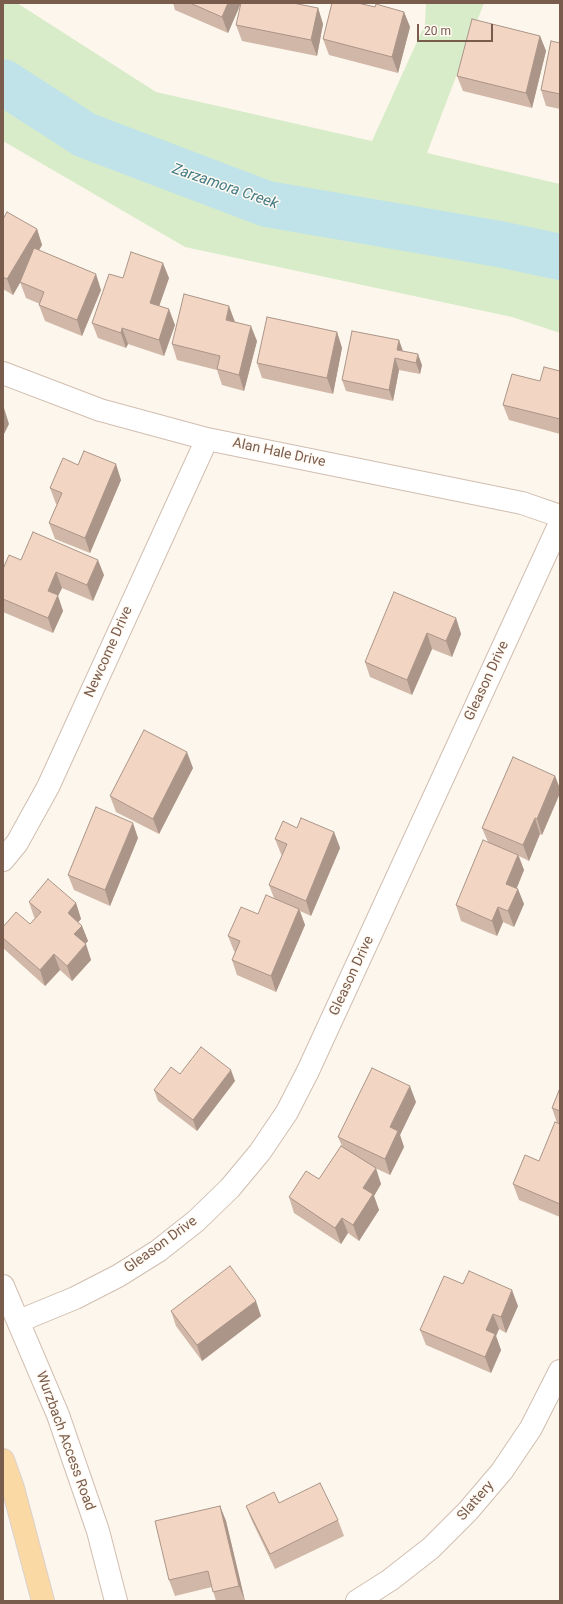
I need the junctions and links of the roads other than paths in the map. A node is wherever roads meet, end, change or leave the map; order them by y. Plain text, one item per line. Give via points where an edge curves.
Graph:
1 (3, 373) edge
2 (207, 439) junction
3 (560, 516) edge
4 (560, 523) edge
5 (3, 860) edge
6 (3, 1286) edge
7 (19, 1321) junction
8 (560, 1371) edge
9 (3, 1460) edge
10 (43, 1601) edge
11 (116, 1601) edge
12 (357, 1601) edge

1 - 2 street, Alan Hale Drive via 100,410
2 - 3 street, Alan Hale Drive via 522,503
2 - 5 street, Newcome Drive via 48,787 17,843
4 - 7 street, Gleason Drive via 308,1071 287,1112 260,1152 230,1188 196,1222 158,1251 111,1280
6 - 7 street, Wurzbach Access Road
7 - 11 street, Wurzbach Access Road via 58,1415 98,1531
8 - 12 street, Slattery via 531,1428 502,1471 468,1511 431,1548 390,1580
9 - 10 main road

